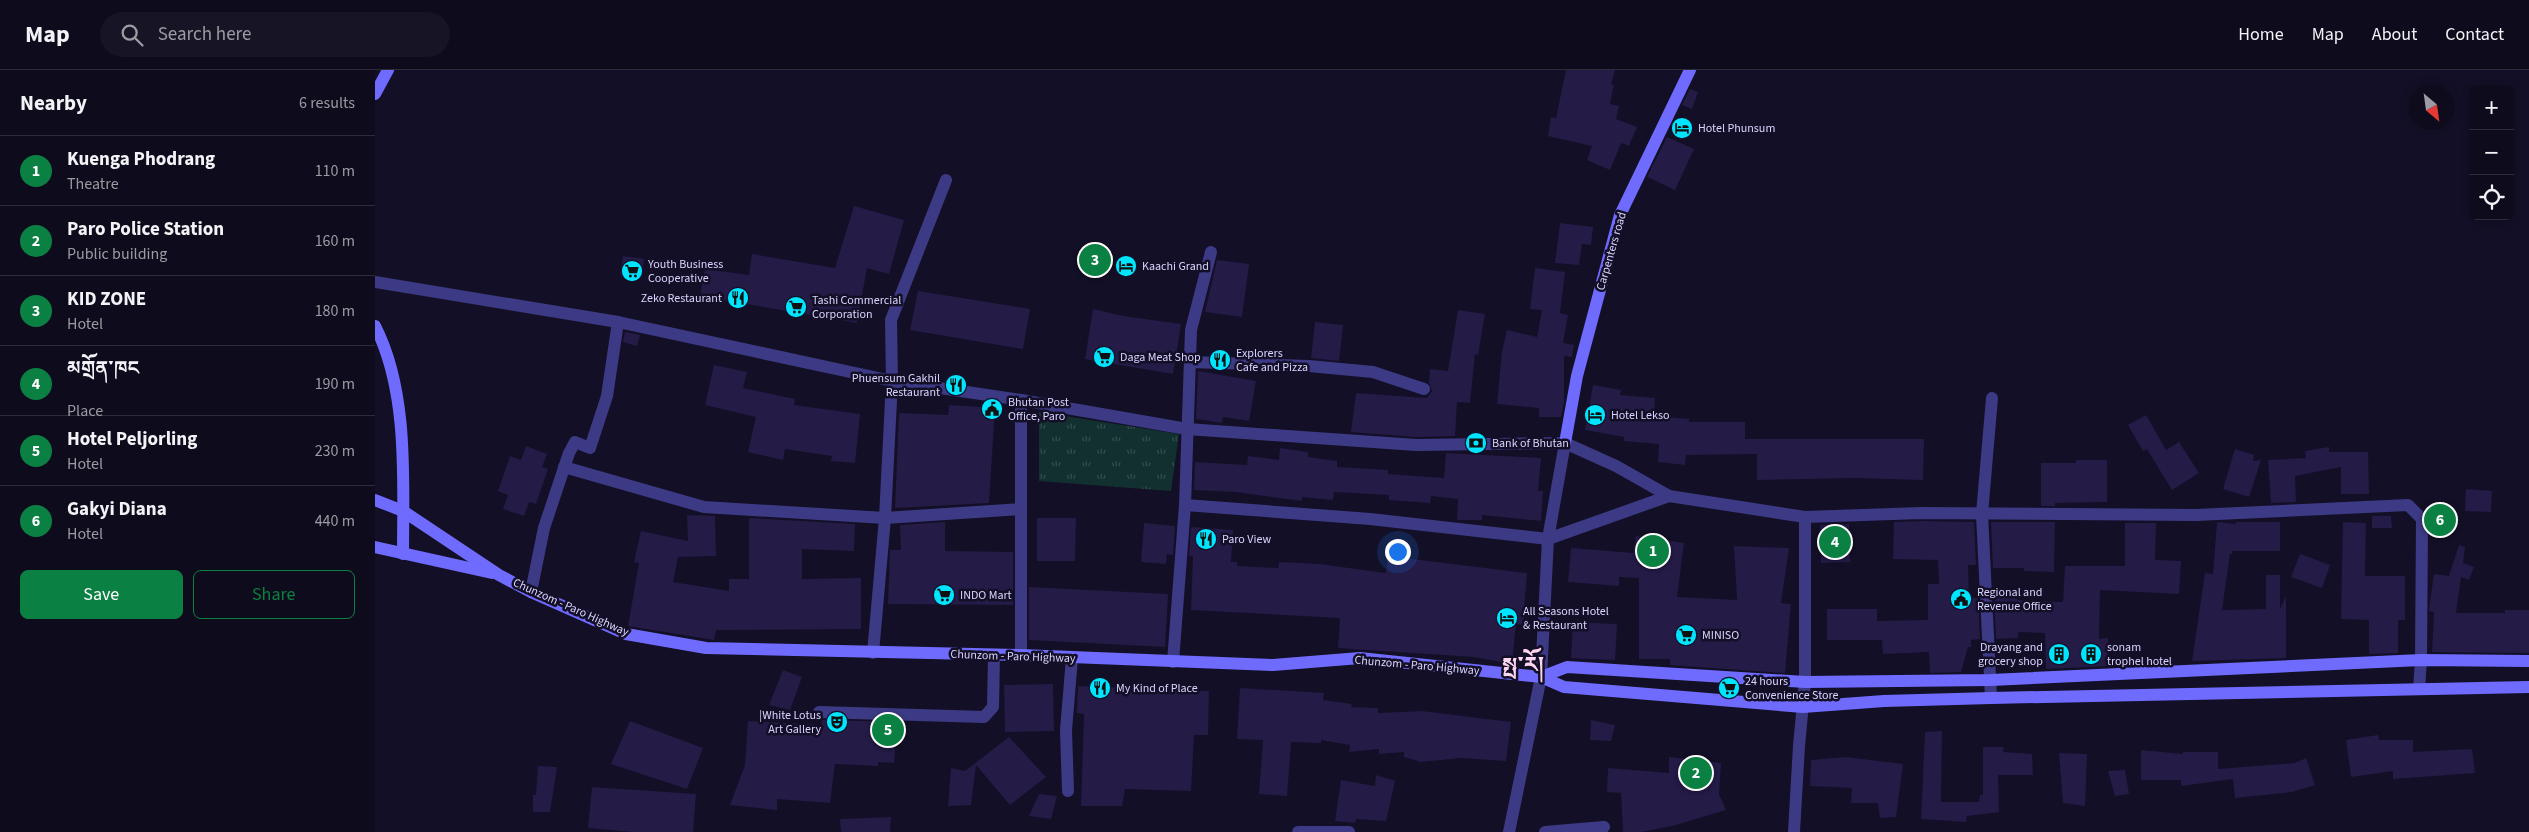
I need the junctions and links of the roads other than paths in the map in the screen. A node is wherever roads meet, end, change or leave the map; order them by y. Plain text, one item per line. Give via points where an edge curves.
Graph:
1 (388, 70) edge
2 (1689, 70) edge
3 (375, 94) edge
4 (946, 180) dead end
5 (1211, 252) dead end
6 (375, 282) edge
7 (618, 322) junction
8 (375, 326) edge
9 (1190, 362) junction
10 (893, 381) junction
11 (1424, 389) dead end
12 (1992, 398) dead end
13 (1021, 400) junction
14 (1187, 429) junction
15 (1565, 443) junction
16 (565, 467) junction
17 (1669, 496) junction
18 (375, 500) edge
19 (1185, 505) junction
20 (1021, 509) junction
21 (403, 512) junction
22 (1982, 514) junction
23 (1805, 517) junction
24 (885, 518) junction
25 (1548, 539) junction
26 (375, 547) edge
27 (403, 554) junction
28 (499, 574) junction
29 (531, 592) junction
30 (873, 653) junction
31 (995, 655) junction
32 (1021, 655) junction
33 (1072, 658) junction
34 (2421, 660) junction
35 (2529, 660) edge
36 (1173, 662) junction
37 (1541, 676) junction
38 (1991, 680) junction
39 (1805, 682) junction
40 (2529, 687) edge
41 (2419, 689) junction
42 (1991, 698) junction
43 (1803, 707) junction
44 (819, 712) dead end
45 (1068, 791) dead end
46 (1604, 827) dead end
47 (1298, 832) edge
48 (1349, 832) edge
49 (1509, 832) edge
50 (1545, 832) edge
51 (1794, 832) edge

1 - 3 street
2 - 15 street, Carpenters road via 1620,215 1577,376
4 - 10 street via 891,320
5 - 9 street via 1191,330
6 - 7 street
7 - 10 street
7 - 16 street via 607,396 591,448 575,442
8 - 21 street via 383,341 398,398
9 - 11 street via 1373,372
9 - 14 street
10 - 13 street
10 - 24 street
12 - 22 street
13 - 14 street
13 - 20 street
14 - 15 street via 1416,445
14 - 19 street
15 - 17 street via 1616,466
15 - 25 street
16 - 24 street via 704,507
16 - 29 street via 544,528
17 - 23 street
17 - 25 street
18 - 21 street, Chunzom - Paro Highway
19 - 25 street via 1370,519
19 - 36 street
20 - 24 street
20 - 32 street
21 - 27 street
21 - 28 street, Chunzom - Paro Highway
22 - 23 street
22 - 34 street via 2196,515 2408,505 2422,519
22 - 38 street
23 - 39 street
24 - 30 street
25 - 37 street
26 - 27 street, Chunzom - Paro Highway
27 - 28 street, Chunzom - Paro Highway
28 - 29 street, Chunzom - Paro Highway
29 - 30 street, Chunzom - Paro Highway via 626,634 706,648
30 - 31 street, Chunzom - Paro Highway
31 - 32 street, Chunzom - Paro Highway
31 - 44 street via 993,707 984,717
32 - 33 street, Chunzom - Paro Highway
33 - 36 street, Chunzom - Paro Highway
33 - 45 street via 1067,730
34 - 35 street, Chunzom - Paro Highway
34 - 38 street, Chunzom - Paro Highway
34 - 41 street
36 - 37 street, Chunzom - Paro Highway via 1273,665 1361,658
37 - 39 street, Chunzom - Paro Highway via 1567,667
37 - 43 street, Chunzom - Paro Highway via 1564,688
37 - 49 street
38 - 39 street, Chunzom - Paro Highway
38 - 42 street
39 - 43 street
40 - 41 street, Chunzom - Paro Highway
41 - 42 street, Chunzom - Paro Highway
42 - 43 street, Chunzom - Paro Highway
43 - 51 street
46 - 50 street
47 - 48 street

